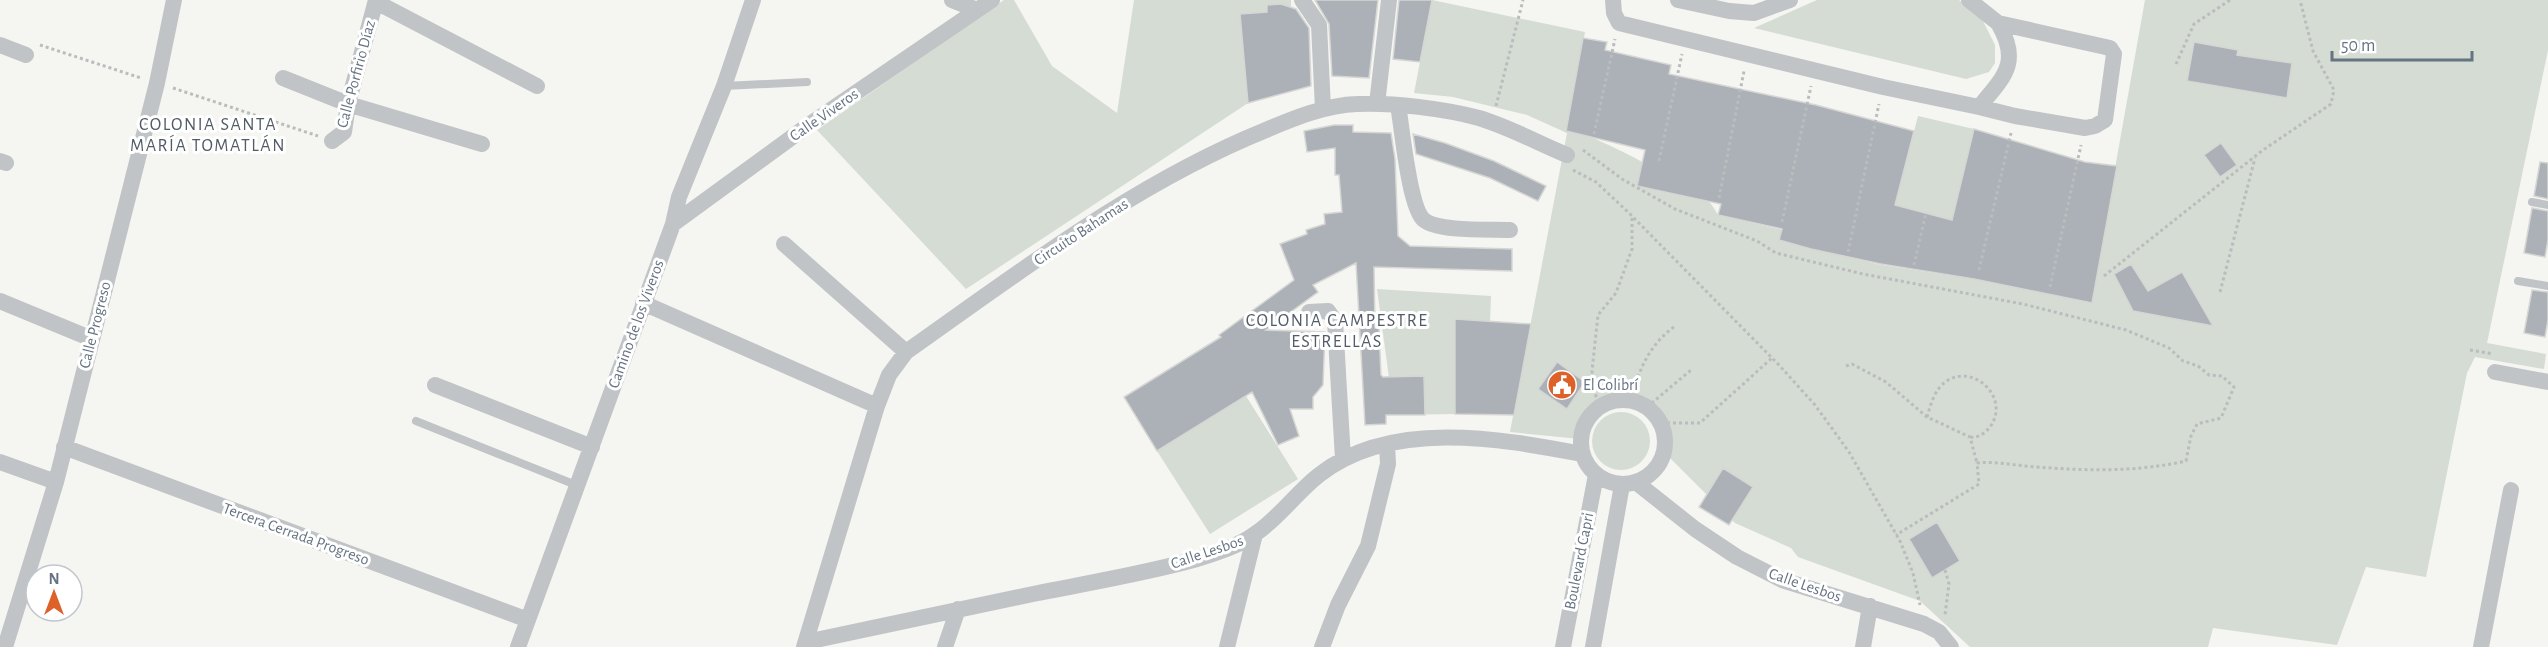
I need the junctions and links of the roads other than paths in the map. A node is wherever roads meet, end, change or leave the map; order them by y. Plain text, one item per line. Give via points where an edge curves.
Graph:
1 (174, 0) edge
2 (753, 0) edge
3 (952, 0) edge
4 (992, 0) edge
5 (1302, 0) edge
6 (1389, 0) edge
7 (1678, 0) edge
8 (1791, 0) edge
9 (1969, 0) edge
10 (376, 1) edge
11 (1607, 1) edge
12 (977, 10) junction
13 (1998, 23) junction
14 (0, 45) edge
15 (26, 55) road end
16 (283, 78) dead end
17 (807, 82) dead end
18 (537, 86) dead end
19 (724, 86) junction
20 (348, 104) junction
21 (1377, 104) junction
22 (1398, 105) junction
23 (1979, 107) junction
24 (1323, 109) junction
25 (333, 141) road end
26 (482, 144) dead end
27 (1567, 155) road end
28 (2532, 202) dead end
29 (2548, 205) edge
30 (672, 224) junction
31 (1510, 230) dead end
32 (784, 244) dead end
33 (2518, 281) dead end
34 (2548, 286) edge
35 (0, 301) edge
36 (643, 303) junction
37 (1309, 312) dead end
38 (92, 339) junction
39 (906, 352) junction
40 (2495, 372) dead end
41 (2548, 382) edge
42 (435, 385) dead end
43 (877, 406) junction
44 (416, 422) dead end
45 (1387, 444) junction
46 (64, 447) junction
47 (592, 447) junction
48 (1582, 454) junction
49 (1343, 459) junction
50 (0, 462) edge
51 (1596, 475) junction
52 (56, 482) junction
53 (576, 484) junction
54 (1629, 484) junction
55 (2511, 490) dead end
56 (1255, 534) junction
57 (1870, 606) junction
58 (958, 609) junction
59 (528, 620) junction
60 (8, 644) edge
61 (805, 645) edge
62 (518, 647) edge
63 (945, 647) edge
64 (1227, 647) edge
65 (1322, 647) edge
66 (1563, 647) edge
67 (1593, 647) edge
68 (1863, 647) edge
69 (1952, 647) edge
70 (2481, 647) edge

1 - 38 street, Calle Progreso
2 - 19 street, Camino de los Viveros
3 - 12 street
4 - 12 street, Calle Viveros
5 - 24 street via 1319,25
6 - 21 street
7 - 8 street via 1754,13
9 - 13 street
10 - 18 street
10 - 20 street, Calle Porfirio Díaz
11 - 23 street via 1619,23
12 - 30 street, Calle Viveros
13 - 23 street via 2009,44 2010,64
13 - 23 street via 2110,48 2114,54 2105,120 2085,128
14 - 15 street
16 - 20 street
17 - 19 lane
19 - 30 street, Camino de los Viveros via 679,196
20 - 25 street, Calle Porfirio Díaz via 344,132
20 - 26 street
21 - 22 street, Circuito Bahamas
21 - 24 street, Circuito Bahamas
22 - 27 street, Circuito Bahamas via 1479,118
22 - 31 street via 1414,205 1424,220 1440,226
24 - 39 street, Circuito Bahamas via 1224,146 1172,175 1061,244
28 - 29 lane
30 - 36 street, Camino de los Viveros
32 - 39 street
33 - 34 lane
35 - 38 street
36 - 43 street
36 - 47 street, Camino de los Viveros
37 - 49 street via 1328,311 1335,321
38 - 46 street, Calle Progreso
39 - 43 street, Circuito Bahamas via 889,375
40 - 41 street
42 - 47 street
43 - 61 street, Circuito Bahamas
44 - 53 lane
45 - 48 street, Calle Lesbos via 1443,437 1494,440
45 - 49 street, Calle Lesbos
45 - 65 street via 1388,464 1368,546
46 - 52 street, Calle Progreso
46 - 59 street, Tercera Cerrada Progreso
47 - 53 street, Camino de los Viveros
48 - 51 street
48 - 54 street via 1580,440 1591,414 1616,400 1630,400 1647,407 1661,423 1665,453 1649,477
49 - 56 street, Calle Lesbos via 1318,475
50 - 52 street
51 - 54 street via 1608,482
51 - 66 street, Boulevard Capri
52 - 60 street, Calle Progreso
53 - 59 street, Camino de los Viveros
54 - 57 street, Calle Lesbos via 1737,557 1782,580
54 - 67 street, Boulevard Capri
55 - 70 street
56 - 58 street, Calle Lesbos via 1227,549 1197,558
56 - 64 street
57 - 68 street
57 - 69 street, Calle Lesbos via 1932,628
58 - 61 street, Calle Lesbos
58 - 63 street
59 - 62 street, Camino de los Viveros

